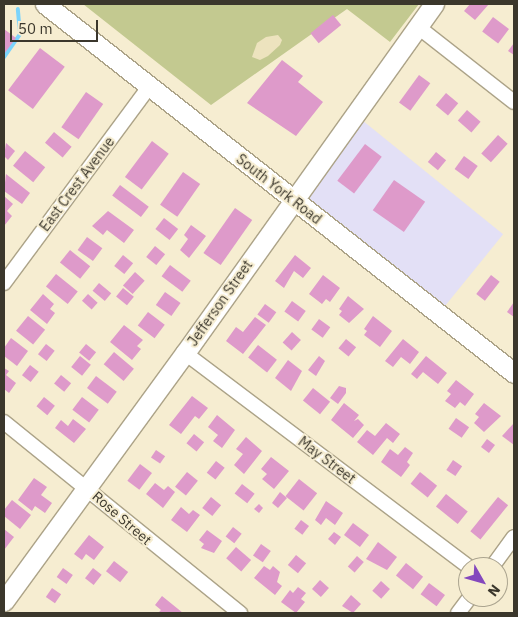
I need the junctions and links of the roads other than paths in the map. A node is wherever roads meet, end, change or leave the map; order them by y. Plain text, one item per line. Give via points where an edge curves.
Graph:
1 (45, 4) edge
2 (434, 4) edge
3 (417, 26) junction
4 (150, 86) junction
5 (514, 102) edge
6 (293, 200) junction
7 (4, 282) edge
8 (186, 353) junction
9 (514, 373) edge
10 (4, 422) edge
11 (86, 486) junction
12 (514, 537) edge
13 (499, 557) edge
14 (458, 559) edge
15 (4, 601) edge
16 (240, 613) edge

1 - 4 street, South York Road
2 - 3 street, Jefferson Street
3 - 5 street
3 - 6 street, Jefferson Street
4 - 6 street, South York Road
4 - 7 street, East Crest Avenue
6 - 8 street, Jefferson Street
6 - 9 street, South York Road
8 - 11 street, Jefferson Street
8 - 14 street, May Street
10 - 11 street, Rose Street
11 - 15 street, Jefferson Street
11 - 16 street, Rose Street via 102,504
12 - 13 street

